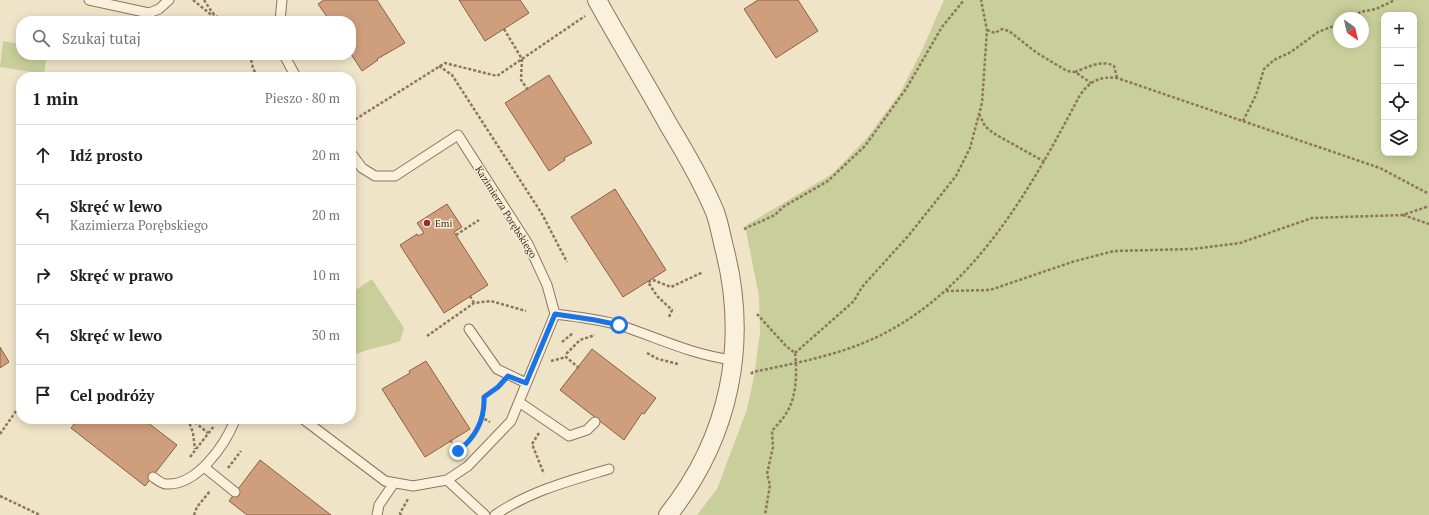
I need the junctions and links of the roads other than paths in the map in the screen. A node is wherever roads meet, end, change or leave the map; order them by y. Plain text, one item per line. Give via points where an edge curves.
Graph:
1 (89, 0) edge
2 (169, 0) edge
3 (282, 0) edge
4 (599, 4) edge
5 (280, 16) edge
6 (287, 60) edge
7 (293, 72) edge
8 (356, 160) edge
9 (555, 314) junction
10 (469, 329) dead end
11 (733, 360) junction
12 (526, 383) junction
13 (519, 402) junction
14 (595, 422) dead end
15 (233, 424) edge
16 (309, 424) edge
17 (204, 467) junction
18 (609, 469) dead end
19 (152, 477) dead end
20 (447, 480) junction
21 (394, 483) junction
22 (235, 492) dead end
23 (378, 515) edge
24 (485, 515) edge
25 (495, 515) edge
26 (668, 515) edge

1 - 2 lane via 149,12 159,9
3 - 5 lane
4 - 11 street via 696,171 715,213 729,264 734,304
6 - 7 lane
8 - 9 lane, Kazimierza Porębskiego via 362,168 375,176 395,176 458,135 528,244 547,285
9 - 11 lane via 619,325 683,349
9 - 12 lane
10 - 12 lane via 497,369
11 - 26 street via 726,404 713,442 684,493
12 - 13 lane
13 - 14 lane via 569,436 587,430
13 - 20 lane via 510,421 500,432 468,466
15 - 17 lane via 231,431
16 - 21 lane via 385,481
17 - 19 lane via 184,482 165,484
17 - 22 lane
18 - 25 lane via 549,487 513,503
20 - 21 lane via 413,486
20 - 24 lane
21 - 23 lane via 379,504

